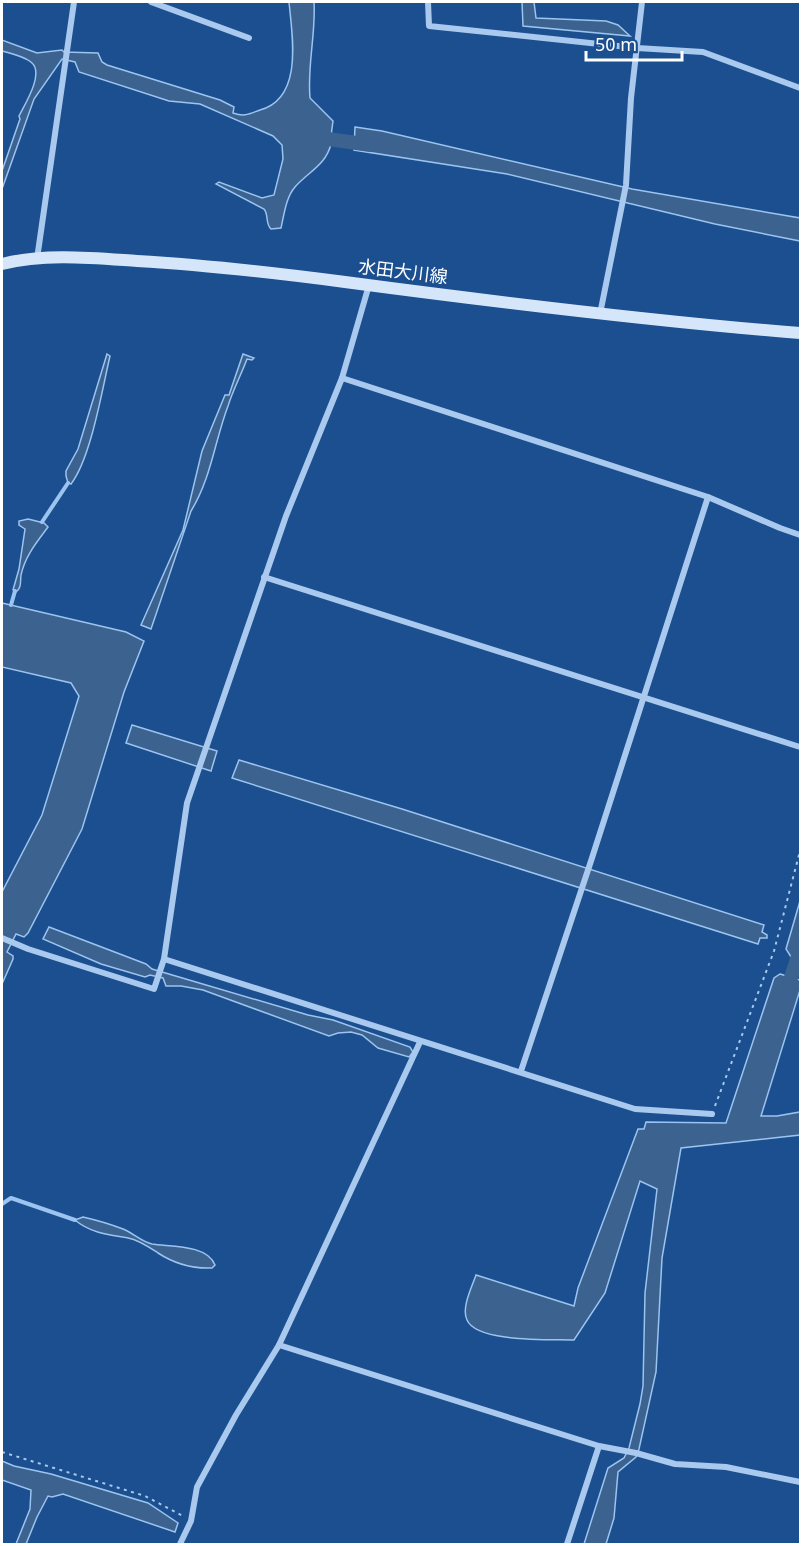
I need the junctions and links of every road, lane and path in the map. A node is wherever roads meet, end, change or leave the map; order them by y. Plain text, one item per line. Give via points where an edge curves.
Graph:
1 (74, 2) edge
2 (151, 2) edge
3 (428, 2) edge
4 (642, 2) edge
5 (249, 38) dead end
6 (637, 48) junction
7 (801, 88) edge
8 (37, 259) junction
9 (2, 264) edge
10 (369, 285) junction
11 (600, 314) junction
12 (801, 333) edge
13 (342, 378) junction
14 (708, 497) junction
15 (801, 535) edge
16 (264, 577) junction
17 (643, 697) junction
18 (801, 747) edge
19 (801, 851) edge
20 (2, 938) edge
21 (164, 959) junction
22 (420, 1042) junction
23 (520, 1071) junction
24 (712, 1114) joint
25 (279, 1345) junction
26 (599, 1446) junction
27 (2, 1452) edge
28 (801, 1482) edge
29 (191, 1521) junction
30 (180, 1545) edge
31 (567, 1545) edge

1 - 8 street
2 - 5 street
3 - 6 street via 429,26
4 - 6 street
6 - 7 street via 702,52
6 - 11 street via 626,185
8 - 9 main road, 水田大川線
8 - 10 main road, 水田大川線 via 172,263
10 - 11 main road, 水田大川線
10 - 13 street
11 - 12 main road, 水田大川線
13 - 14 street
13 - 16 street
14 - 15 street
14 - 17 street
16 - 17 street
16 - 21 street via 187,803
17 - 18 street
17 - 23 street
19 - 24 path via 774,951
20 - 21 street via 154,989
21 - 22 street
22 - 23 street
22 - 25 street
23 - 24 street via 635,1109
25 - 26 street
25 - 29 street via 197,1487
26 - 28 street via 675,1464 726,1467
26 - 31 street
27 - 29 path via 145,1496
29 - 30 street

